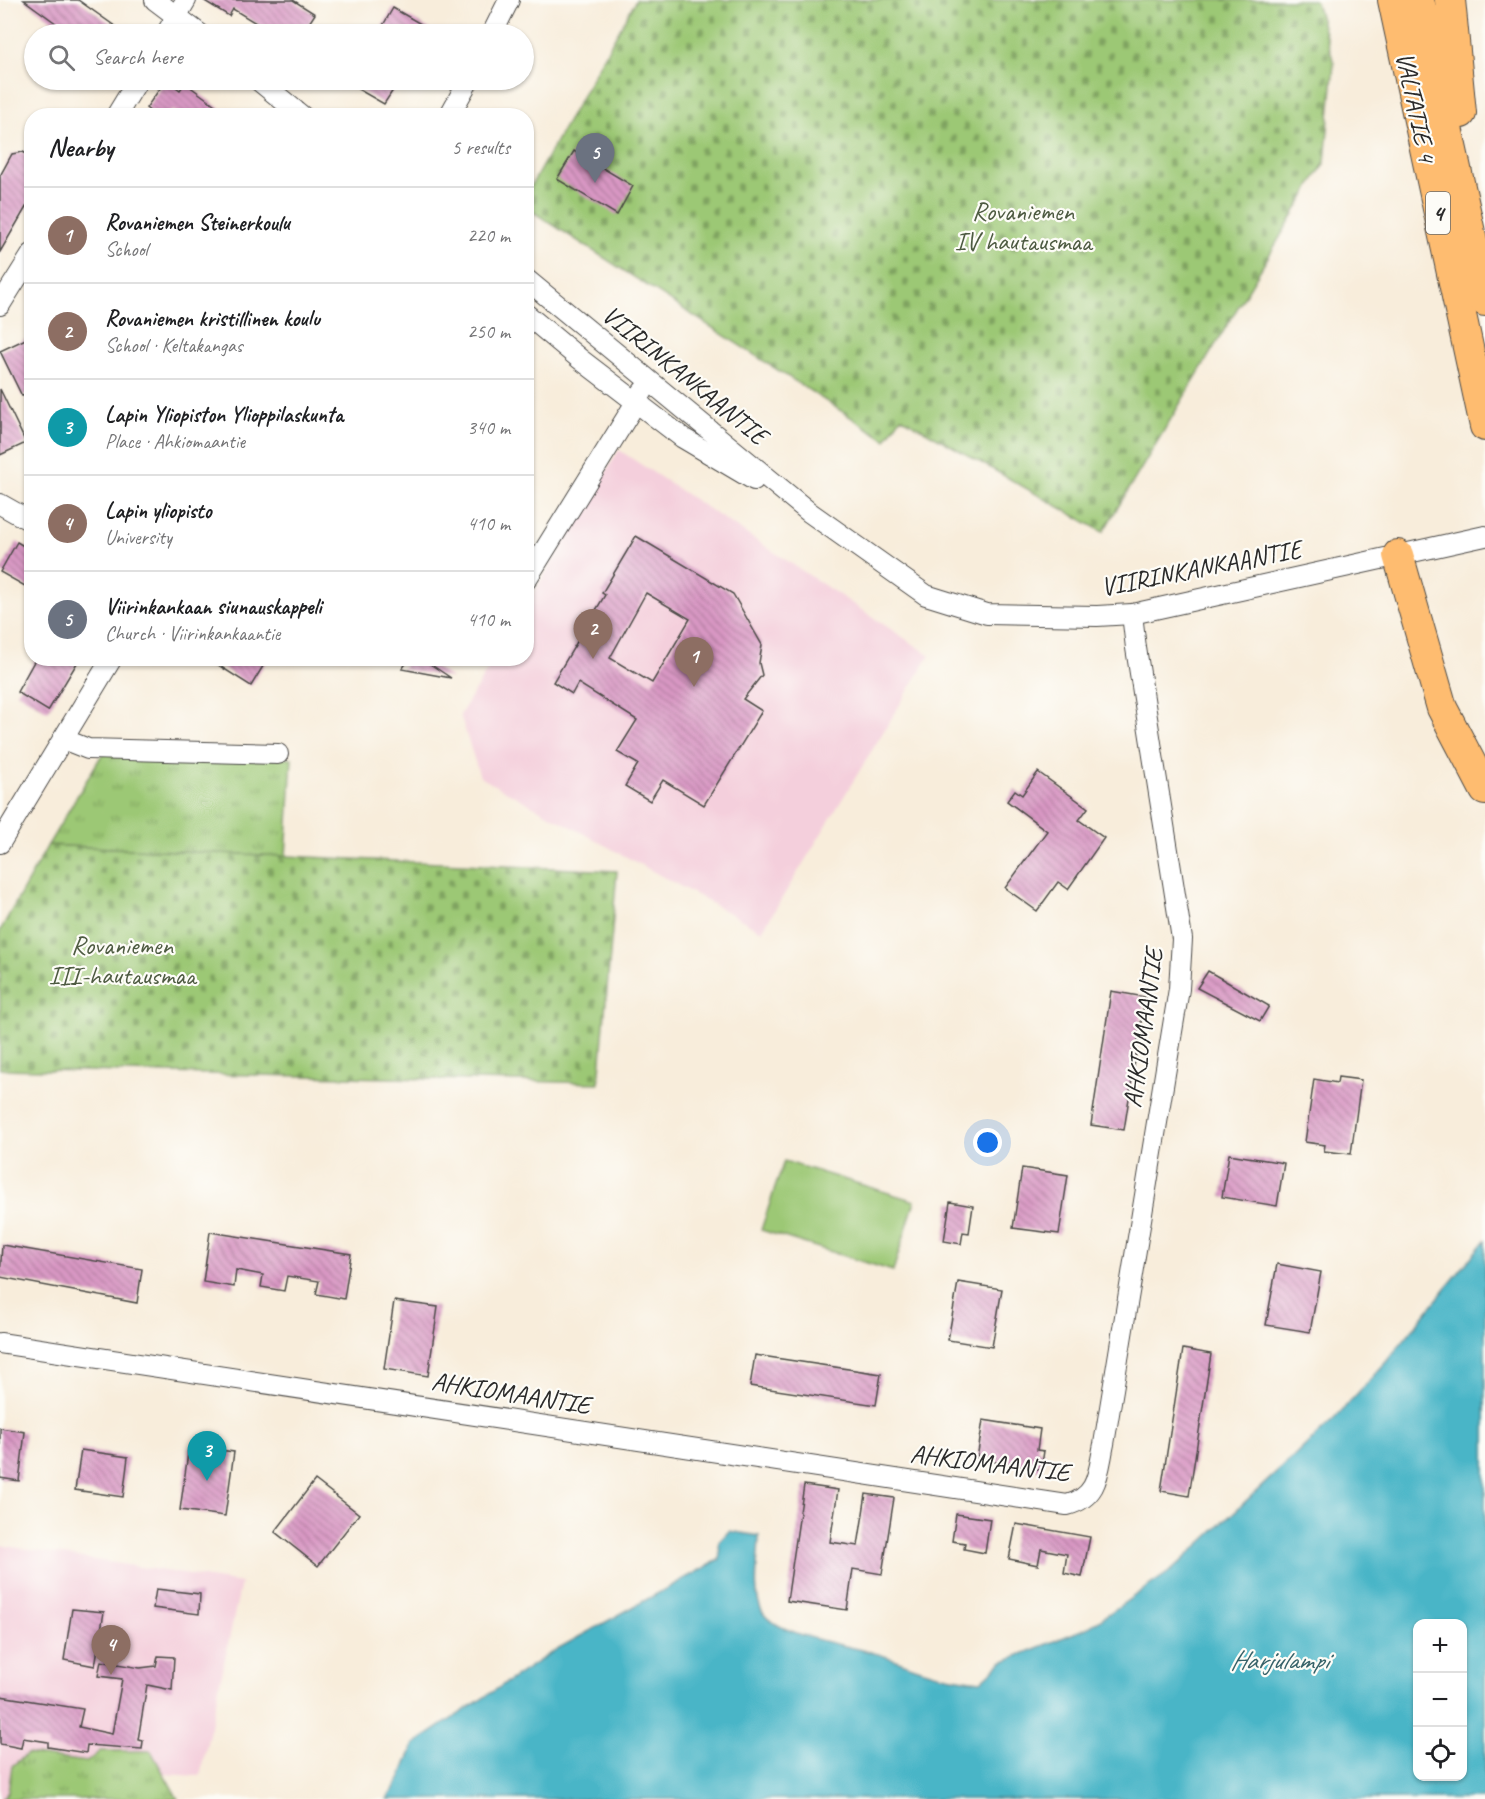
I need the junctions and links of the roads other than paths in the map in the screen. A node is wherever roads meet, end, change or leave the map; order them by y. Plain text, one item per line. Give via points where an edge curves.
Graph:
1 (155, 0) edge
2 (509, 0) edge
3 (1374, 0) edge
4 (1393, 0) edge
5 (1419, 0) edge
6 (1450, 0) edge
7 (181, 8) edge
8 (172, 24) edge
9 (193, 24) edge
10 (497, 24) edge
11 (132, 90) edge
12 (270, 90) edge
13 (464, 90) edge
14 (467, 90) edge
15 (121, 108) edge
16 (292, 108) edge
17 (454, 108) edge
18 (461, 108) edge
19 (1454, 221) junction
20 (24, 267) edge
21 (534, 286) edge
22 (1485, 301) edge
23 (0, 305) edge
24 (534, 320) edge
25 (650, 381) junction
26 (635, 402) junction
27 (1485, 426) edge
28 (0, 504) edge
29 (809, 512) junction
30 (24, 518) edge
31 (1485, 536) edge
32 (1398, 555) junction
33 (534, 567) edge
34 (1132, 614) junction
35 (107, 666) edge
36 (63, 740) junction
37 (278, 754) dead end
38 (1485, 790) edge
39 (0, 843) edge
40 (0, 1342) edge

1 - 7 street
2 - 10 street
3 - 19 highway
4 - 19 highway, VALTATIE 4 / 4
5 - 19 highway, VALTATIE 4 / 4
6 - 19 highway via 1461,117
7 - 8 street
7 - 9 street
11 - 15 street
12 - 16 street
13 - 17 street
14 - 18 street
19 - 22 highway, VALTATIE 4 / 4
19 - 27 highway, VALTATIE 4 / 4
20 - 23 street
21 - 25 street, VIIRINKANKAANTIE
24 - 26 street, VIIRINKANKAANTIE
25 - 26 street
25 - 29 street, VIIRINKANKAANTIE
26 - 29 street, VIIRINKANKAANTIE via 683,438
26 - 33 street
28 - 30 street
29 - 34 street, VIIRINKANKAANTIE via 926,595 987,614
31 - 32 street, VIIRINKANKAANTIE
32 - 34 street, VIIRINKANKAANTIE
32 - 38 highway via 1442,708
34 - 40 street, AHKIOMAANTIE via 1182,939 1180,979 1104,1444 1090,1493 1080,1501 1067,1505
35 - 36 street
36 - 37 street via 88,749
36 - 39 street

